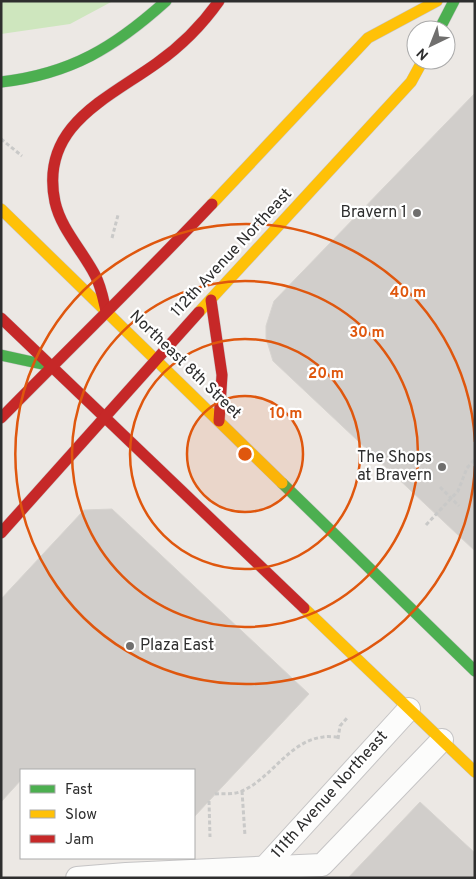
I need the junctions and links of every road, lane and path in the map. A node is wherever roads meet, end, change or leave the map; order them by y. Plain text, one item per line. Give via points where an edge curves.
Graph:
1 (166, 1) edge
2 (219, 1) edge
3 (437, 1) edge
4 (454, 1) edge
5 (444, 20) edge
6 (418, 70) edge
7 (1, 82) edge
8 (1, 139) edge
9 (20, 156) dead end
10 (1, 209) edge
11 (212, 300) junction
12 (106, 311) junction
13 (1, 318) edge
14 (1, 355) edge
15 (156, 359) junction
16 (51, 366) junction
17 (105, 417) junction
18 (1, 418) edge
19 (219, 421) junction
20 (475, 459) edge
21 (440, 487) dead end
22 (451, 498) junction
23 (459, 506) dead end
24 (426, 525) dead end
25 (1, 533) edge
26 (475, 670) edge
27 (409, 709) junction
28 (347, 718) dead end
29 (442, 740) junction
30 (475, 772) edge
31 (242, 791) junction
32 (215, 794) dead end
33 (209, 801) dead end
34 (245, 836) dead end
35 (210, 837) dead end
36 (264, 868) junction
37 (77, 878) edge

1 - 7 main road via 143,23 85,60 24,81
2 - 12 main road via 189,36 158,62 90,107 73,124 60,145 52,182 57,212 100,285
3 - 12 main road via 368,38 163,256
4 - 5 main road
6 - 11 main road, 112th Avenue Northeast via 411,82
8 - 9 path
10 - 12 main road, Northeast 8th Street
11 - 15 main road, 112th Avenue Northeast
11 - 19 main road via 222,376
12 - 15 main road, Northeast 8th Street
12 - 16 main road
13 - 16 main road
14 - 16 main road
15 - 17 main road, 112th Avenue Northeast
15 - 19 main road, Northeast 8th Street
16 - 17 main road
16 - 18 main road
17 - 25 main road, 112th Avenue Northeast
17 - 27 main road
19 - 26 main road, Northeast 8th Street
20 - 22 path
21 - 22 path
22 - 23 path
22 - 24 path
27 - 29 main road
27 - 36 lane, 111th Avenue Northeast
28 - 31 path via 340,726 338,737 323,736 301,745
29 - 30 main road
29 - 36 lane via 322,865
31 - 32 path
31 - 34 path
33 - 35 path
36 - 37 lane, 111th Avenue Northeast

